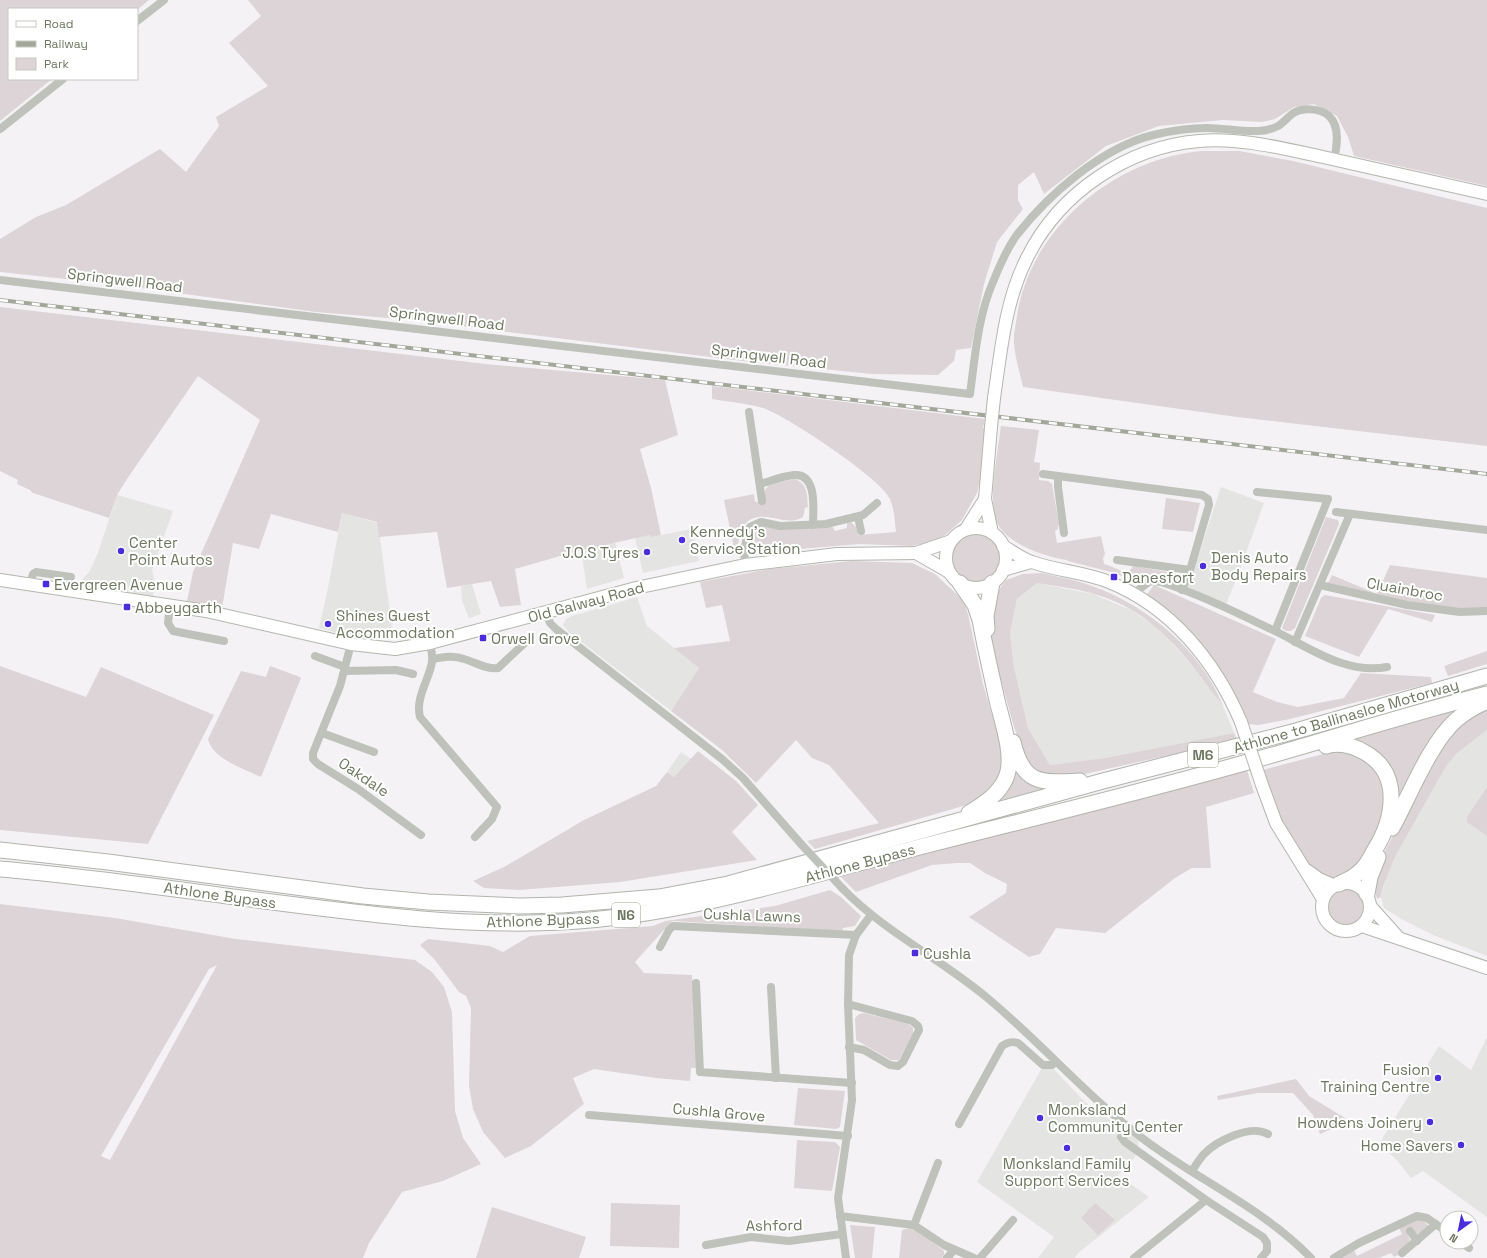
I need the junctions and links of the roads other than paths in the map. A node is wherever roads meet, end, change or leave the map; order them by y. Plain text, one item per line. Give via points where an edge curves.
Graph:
1 (164, 0) edge
2 (138, 21) edge
3 (62, 80) edge
4 (0, 128) edge
5 (1334, 159) junction
6 (1487, 194) edge
7 (0, 280) edge
8 (748, 412) dead end
9 (1043, 474) dead end
10 (1058, 477) junction
11 (760, 484) junction
12 (1256, 492) dead end
13 (984, 499) junction
14 (762, 501) dead end
15 (877, 503) dead end
16 (1336, 512) dead end
17 (1350, 514) junction
18 (858, 517) junction
19 (813, 525) junction
20 (966, 529) junction
21 (1487, 530) edge
22 (861, 531) dead end
23 (992, 533) junction
24 (1064, 533) dead end
25 (951, 541) junction
26 (1003, 546) junction
27 (916, 553) junction
28 (1116, 560) dead end
29 (1031, 562) junction
30 (745, 564) junction
31 (1003, 570) junction
32 (1190, 570) junction
33 (949, 572) junction
34 (71, 577) dead end
35 (0, 580) edge
36 (960, 583) junction
37 (992, 583) junction
38 (30, 585) junction
39 (1320, 585) junction
40 (1182, 590) junction
41 (1132, 594) junction
42 (170, 605) junction
43 (1487, 611) edge
44 (546, 613) junction
45 (1275, 631) junction
46 (530, 638) dead end
47 (224, 641) dead end
48 (1295, 642) junction
49 (430, 643) junction
50 (351, 644) junction
51 (314, 656) dead end
52 (433, 659) junction
53 (1387, 667) dead end
54 (344, 669) junction
55 (413, 674) dead end
56 (1487, 676) edge
57 (1487, 694) edge
58 (1487, 701) edge
59 (322, 733) junction
60 (374, 752) dead end
61 (1238, 765) junction
62 (1103, 781) junction
63 (951, 823) junction
64 (421, 835) dead end
65 (474, 837) dead end
66 (0, 850) edge
67 (0, 869) edge
68 (1305, 869) junction
69 (1337, 885) junction
70 (1323, 899) junction
71 (1369, 900) junction
72 (871, 915) junction
73 (1362, 926) junction
74 (856, 935) junction
75 (1398, 937) junction
76 (660, 948) dead end
77 (1487, 968) edge
78 (696, 983) dead end
79 (771, 987) dead end
80 (848, 1004) junction
81 (849, 1047) junction
82 (1056, 1062) junction
83 (776, 1078) junction
84 (852, 1083) junction
85 (589, 1115) dead end
86 (959, 1124) dead end
87 (1130, 1128) junction
88 (1268, 1134) dead end
89 (848, 1136) junction
90 (938, 1163) dead end
91 (1192, 1171) junction
92 (1206, 1200) junction
93 (840, 1216) junction
94 (1013, 1220) dead end
95 (1436, 1224) junction
96 (914, 1225) junction
97 (1439, 1226) edge
98 (1410, 1231) dead end
99 (842, 1234) junction
100 (1417, 1241) junction
101 (706, 1245) dead end
102 (954, 1250) junction
103 (1402, 1253) dead end
104 (1263, 1256) edge
105 (846, 1258) edge
106 (947, 1258) edge
107 (974, 1258) edge
108 (980, 1258) edge
109 (1134, 1258) edge
110 (1311, 1258) edge
111 (1334, 1258) edge

1 - 2 street
3 - 4 street
5 - 6 main road
5 - 7 street, Springwell Road via 1337,133 1329,116 1311,110 1300,110 1269,130 1206,128 1151,135 1093,163 1073,177 1016,237 992,282 985,306 970,394
5 - 13 main road, bridge via 1238,142 1200,140 1171,145 1121,163 1094,180 1058,212 1026,258 1004,330
8 - 11 street
9 - 10 street
10 - 24 street
10 - 32 street via 1202,495 1208,499 1209,505
11 - 14 street
11 - 19 street via 795,475 809,482 813,493
12 - 45 street via 1328,499
13 - 20 main road
13 - 23 main road
15 - 18 street
16 - 17 street
17 - 21 street
17 - 39 street
18 - 19 street
18 - 22 street
19 - 30 street via 780,526 760,522 750,527 744,555
20 - 23 main road via 976,528
20 - 25 main road
23 - 26 main road
25 - 27 main road
25 - 33 main road via 946,559
26 - 29 main road
26 - 31 main road via 1006,556
27 - 30 main road, Old Galway Road via 837,554
27 - 33 main road
28 - 32 street
29 - 31 main road
29 - 41 main road via 1085,574 1109,582
30 - 44 main road, Old Galway Road via 672,579
31 - 37 main road
32 - 40 street
33 - 36 main road
34 - 38 street via 36,572
35 - 38 main road, Old Galway Road
36 - 37 main road via 982,587
36 - 63 highway via 975,605 980,620 1006,739 1009,765 1002,785 986,803
37 - 62 highway via 986,616 986,637 1015,751 1022,766 1029,775 1047,783
38 - 42 main road, Old Galway Road
39 - 43 street, Cluainbroc via 1407,605 1460,612
39 - 48 street
40 - 41 street via 1161,582 1150,582
40 - 45 street
41 - 68 main road, bridge via 1174,623 1196,647 1225,688 1241,722 1276,823
42 - 47 street via 168,623 173,631
42 - 50 main road, Old Galway Road via 259,622
44 - 49 main road, Old Galway Road
44 - 72 street, bridge via 556,629 686,729 743,778 843,889
45 - 48 street
46 - 52 street via 498,668 492,669 463,658
48 - 53 street via 1325,657 1353,666
49 - 50 main road, Old Galway Road via 395,649
49 - 52 street
50 - 54 street, Oakdale
51 - 54 street
52 - 65 street via 420,702 420,717 497,807 492,819
54 - 55 street via 396,670
54 - 59 street, Oakdale
56 - 62 highway, Athlone to Ballinasloe Motorway / M6 via 1296,731
57 - 61 highway, Athlone to Ballinasloe Motorway / M6 via 1433,707
58 - 71 highway via 1463,714 1441,737 1377,860 1370,877
59 - 60 street, Oakdale
59 - 64 street, Oakdale via 313,753 314,760 365,793
61 - 67 highway, Athlone Bypass / N6 via 700,903 566,922 432,920 361,914 70,875
61 - 69 highway via 1275,761 1331,744 1343,743 1373,756 1382,766 1388,778 1392,802 1386,830 1358,874
62 - 63 highway, Athlone to Ballinasloe Motorway / M6
63 - 66 highway, Athlone Bypass / N6 via 728,884 659,897 562,905 470,904 363,896 116,862
68 - 69 main road
68 - 70 main road
69 - 70 main road
69 - 71 main road via 1355,884
70 - 73 main road via 1324,917 1333,928 1352,931
71 - 73 main road via 1370,915
71 - 75 main road
72 - 74 street
72 - 82 street via 983,994
73 - 75 main road
74 - 76 street, Cushla Lawns via 673,926
74 - 80 street via 849,955
75 - 77 main road
78 - 83 street via 696,1072
79 - 83 street
80 - 81 street
80 - 81 street via 904,1018 915,1023 919,1030 903,1062 898,1066 864,1050
81 - 84 street
82 - 86 street via 1044,1066 1018,1043 1006,1043
82 - 87 street
83 - 84 street
84 - 89 street
85 - 89 street, Cushla Grove
87 - 91 street
87 - 92 street via 1121,1137 1125,1142
88 - 91 street via 1256,1130 1243,1132 1214,1146 1203,1155
89 - 93 street via 838,1198
90 - 96 street
91 - 110 street via 1269,1222
92 - 104 street via 1263,1237 1267,1243
92 - 109 street
93 - 96 street
93 - 99 street
94 - 108 street
95 - 97 street
95 - 100 street
95 - 111 street via 1424,1216 1417,1216
96 - 102 street
98 - 100 street
99 - 101 street, Ashford via 789,1241 751,1238
99 - 105 street
100 - 103 street
102 - 106 street
102 - 107 street

